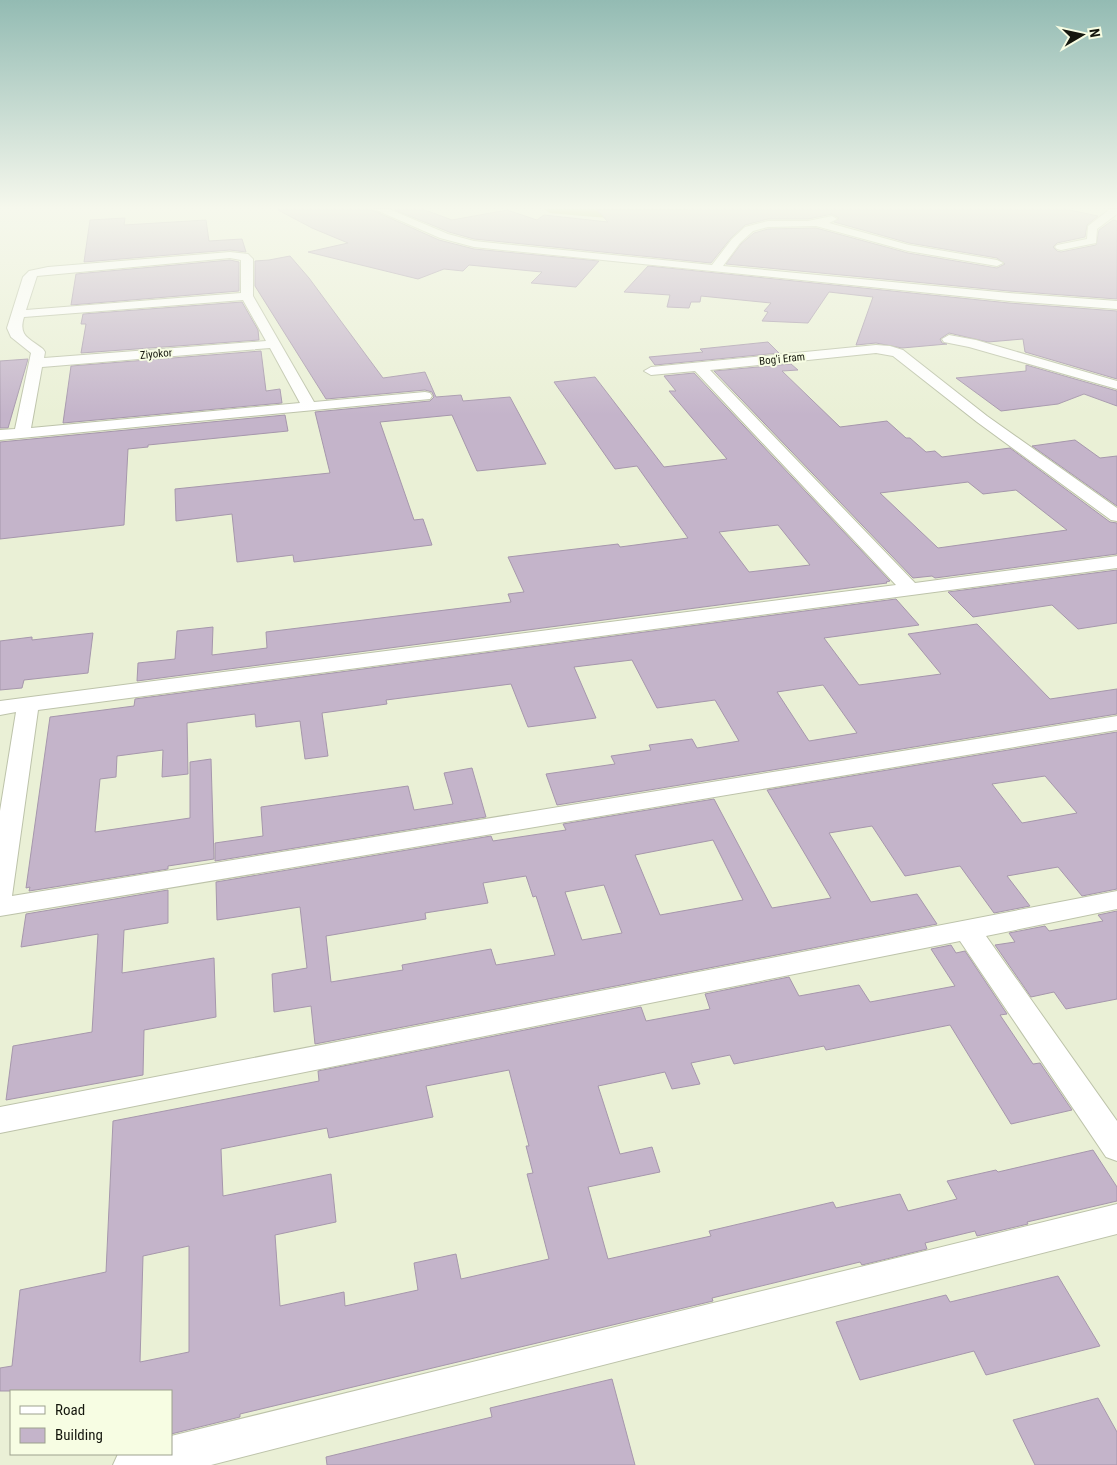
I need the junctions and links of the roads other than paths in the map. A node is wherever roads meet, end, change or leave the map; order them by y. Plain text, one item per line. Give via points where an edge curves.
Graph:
1 (30, 277) edge
2 (247, 277) edge
3 (811, 277) edge
4 (247, 296) junction
5 (1117, 305) edge
6 (18, 314) junction
7 (949, 339) dead end
8 (275, 344) junction
9 (37, 363) junction
10 (699, 367) junction
11 (651, 372) dead end
12 (1117, 385) edge
13 (425, 396) dead end
14 (310, 407) junction
15 (22, 433) junction
16 (0, 435) edge
17 (1117, 516) edge
18 (1117, 562) edge
19 (911, 590) junction
20 (28, 705) junction
21 (0, 708) edge
22 (1117, 723) edge
23 (0, 893) edge
24 (1117, 900) edge
25 (0, 907) edge
26 (967, 930) junction
27 (0, 1120) edge
28 (1117, 1147) edge
29 (1117, 1219) edge
30 (133, 1465) edge

1 - 6 street
2 - 4 street
3 - 5 street
4 - 6 street
4 - 8 street
6 - 9 street via 14,331 38,352
7 - 12 street
8 - 9 street, Ziyokor
8 - 14 street
9 - 15 street
10 - 11 street, Bog'i Eram
10 - 17 street, Bog'i Eram via 890,350
10 - 19 street
13 - 14 street
14 - 15 street
15 - 16 street
18 - 19 street
19 - 20 street
20 - 21 street
20 - 23 street
22 - 25 street
24 - 26 street
26 - 27 street
26 - 28 street
29 - 30 street

